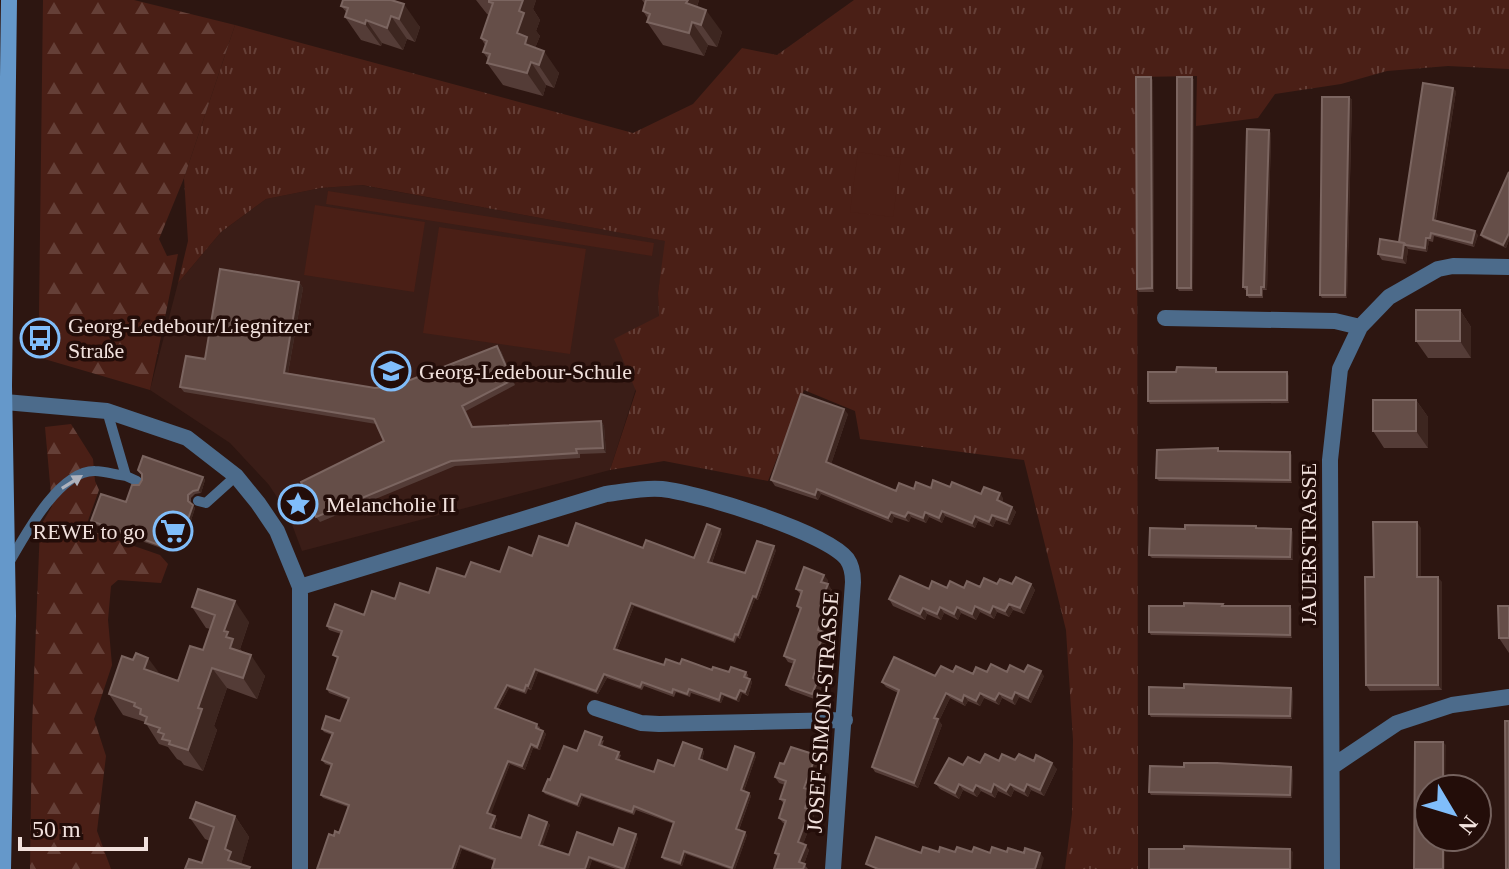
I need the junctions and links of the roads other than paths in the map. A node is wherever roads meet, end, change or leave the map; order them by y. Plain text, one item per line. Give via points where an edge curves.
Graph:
1 (9, 0) edge
2 (1509, 267) edge
3 (1165, 318) dead end
4 (1360, 327) junction
5 (5, 402) junction
6 (107, 411) junction
7 (126, 476) junction
8 (236, 476) junction
9 (137, 481) edge
10 (198, 501) dead end
11 (7, 567) junction
12 (300, 587) junction
13 (1509, 697) edge
14 (595, 708) dead end
15 (845, 720) junction
16 (1333, 766) junction
17 (3, 869) edge
18 (300, 869) edge
19 (833, 869) edge
20 (1332, 869) edge

1 - 5 main road
2 - 4 street, JAUERSTRASSE via 1438,269 1389,297
3 - 4 street via 1335,321
4 - 16 street, JAUERSTRASSE via 1340,369 1330,460
5 - 6 street
5 - 11 main road
6 - 7 lane
6 - 8 street via 187,438
7 - 9 lane
11 -> 7 lane via 33,522 65,483 92,470
8 - 10 lane via 206,503
8 - 12 street via 277,531
11 - 17 main road
12 - 15 street, JOSEF-SIMON-STRASSE via 606,494 658,488 685,492 816,537 846,558 853,582
12 - 18 street
13 - 16 street via 1452,705 1397,723
14 - 15 street via 659,724
15 - 19 street, JOSEF-SIMON-STRASSE
16 - 20 street, JAUERSTRASSE

